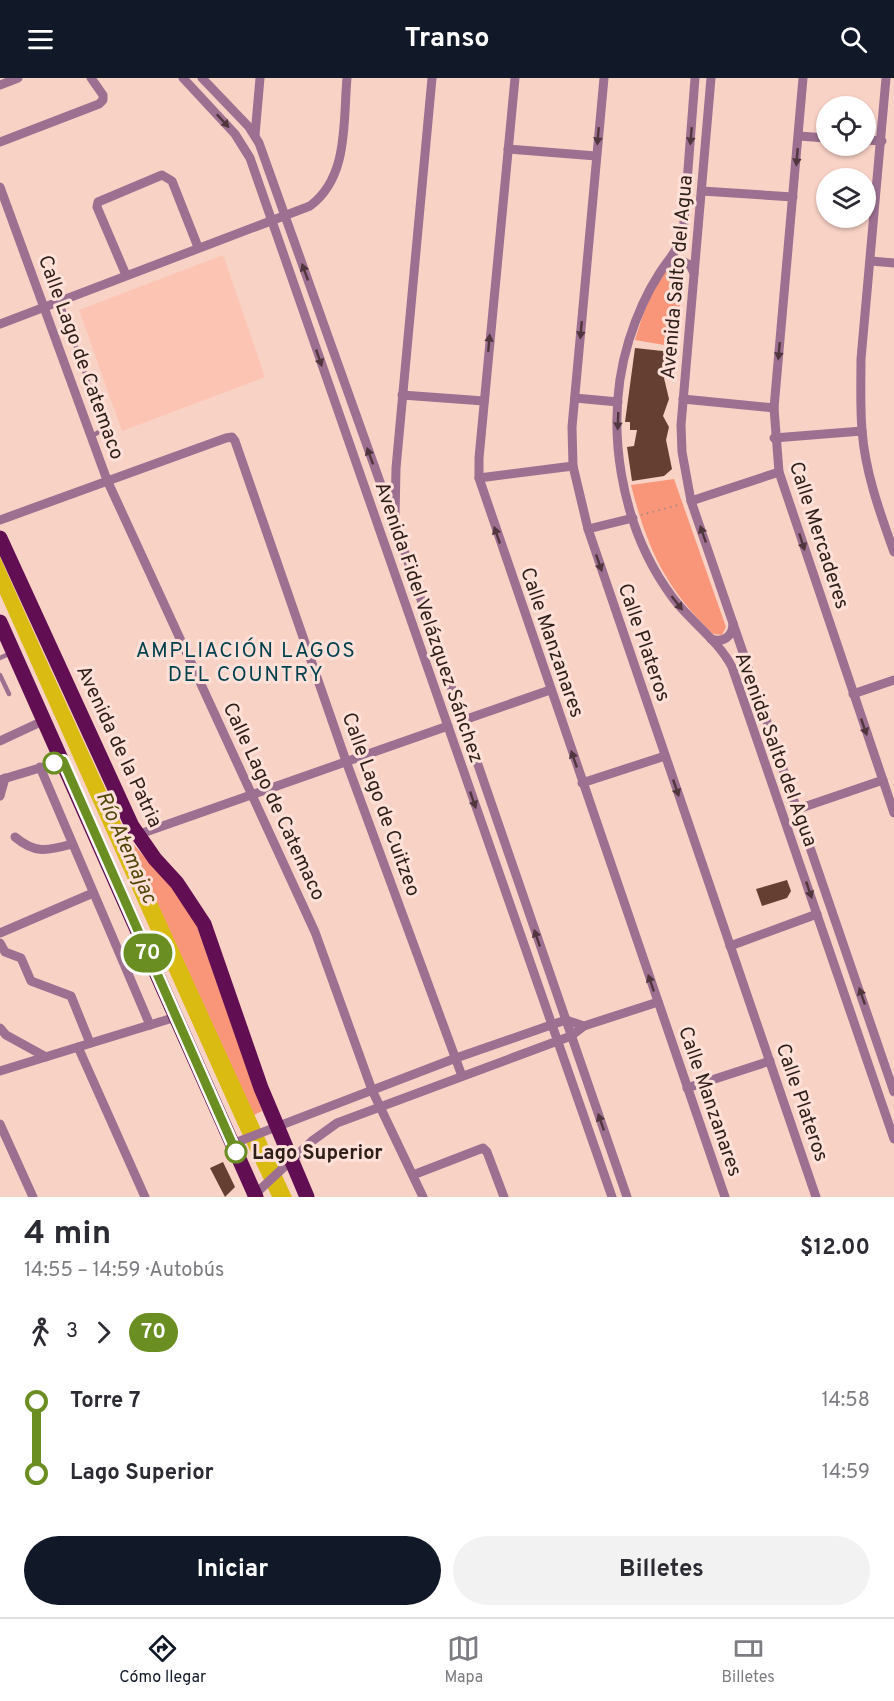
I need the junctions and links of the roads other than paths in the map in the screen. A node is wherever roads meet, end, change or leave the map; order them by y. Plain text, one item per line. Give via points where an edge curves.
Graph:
1 (18, 78) edge
2 (90, 78) edge
3 (183, 78) edge
4 (202, 78) edge
5 (260, 78) edge
6 (347, 78) edge
7 (432, 78) edge
8 (514, 78) edge
9 (604, 78) edge
10 (695, 78) edge
11 (711, 78) edge
12 (803, 78) edge
13 (886, 78) edge
14 (0, 85) edge
15 (255, 135) junction
16 (799, 136) junction
17 (816, 137) edge
18 (876, 141) edge
19 (882, 141) junction
20 (0, 142) edge
21 (508, 149) junction
22 (596, 156) junction
23 (0, 187) edge
24 (702, 191) junction
25 (793, 197) junction
26 (285, 217) junction
27 (272, 223) junction
28 (198, 247) junction
29 (871, 261) junction
30 (894, 263) edge
31 (665, 264) junction
32 (126, 275) junction
33 (694, 279) junction
34 (60, 300) junction
35 (45, 306) junction
36 (0, 324) edge
37 (402, 395) junction
38 (575, 398) junction
39 (683, 399) junction
40 (484, 401) junction
41 (618, 402) junction
42 (774, 408) junction
43 (862, 432) junction
44 (92, 436) junction
45 (774, 438) junction
46 (573, 466) junction
47 (778, 472) junction
48 (479, 478) junction
49 (107, 480) junction
50 (691, 501) junction
51 (633, 518) junction
52 (0, 520) edge
53 (394, 524) junction
54 (588, 530) junction
55 (0, 538) edge
56 (894, 552) edge
57 (732, 618) junction
58 (0, 622) edge
59 (711, 639) junction
60 (7, 655) edge
61 (442, 665) junction
62 (428, 670) junction
63 (0, 675) edge
64 (894, 680) edge
65 (550, 690) junction
66 (9, 694) dead end
67 (853, 694) junction
68 (45, 720) junction
69 (461, 721) junction
70 (448, 726) junction
71 (0, 741) edge
72 (665, 756) junction
73 (63, 761) junction
74 (346, 761) junction
75 (40, 767) junction
76 (783, 767) junction
77 (768, 772) junction
78 (3, 779) edge
79 (883, 780) junction
80 (582, 783) junction
81 (252, 794) junction
82 (0, 796) edge
83 (798, 809) junction
84 (894, 813) edge
85 (137, 835) junction
86 (15, 837) dead end
87 (72, 844) junction
88 (93, 894) junction
89 (817, 914) junction
90 (0, 933) edge
91 (0, 943) edge
92 (730, 946) junction
93 (545, 960) junction
94 (531, 965) junction
95 (658, 1002) junction
96 (176, 1017) junction
97 (566, 1020) junction
98 (150, 1025) junction
99 (551, 1025) junction
100 (584, 1026) junction
101 (0, 1028) edge
102 (873, 1029) junction
103 (858, 1035) junction
104 (571, 1036) junction
105 (557, 1041) junction
106 (90, 1043) junction
107 (78, 1047) junction
108 (46, 1057) junction
109 (456, 1058) junction
110 (770, 1061) junction
111 (0, 1071) edge
112 (462, 1076) junction
113 (687, 1088) junction
114 (372, 1090) junction
115 (894, 1092) edge
116 (380, 1106) junction
117 (0, 1124) edge
118 (273, 1128) junction
119 (894, 1139) edge
120 (236, 1143) junction
121 (611, 1151) junction
122 (597, 1156) junction
123 (287, 1164) junction
124 (413, 1175) junction
125 (256, 1194) edge
126 (33, 1197) edge
127 (145, 1197) edge
128 (307, 1197) edge
129 (423, 1197) edge
130 (504, 1197) edge
131 (612, 1197) edge
132 (627, 1197) edge
133 (725, 1197) edge
134 (816, 1197) edge

1 - 14 street
2 - 20 street via 103,95 99,104
3 -> 27 street, Avenida Fidel Velázquez Sánchez via 244,147
4 - 15 street, Avenida Fidel Velázquez Sánchez
5 - 15 street
6 - 26 street via 338,172 317,201
7 - 37 street
8 - 21 street, Calle Manzanares
9 -> 22 street, Calle Plateros
10 -> 31 street, Avenida Salto del Agua via 681,242
11 - 24 street, Avenida Salto del Agua
12 - 16 street, Calle Mercaderes
13 - 19 street
15 - 26 street, Avenida Fidel Velázquez Sánchez
16 - 17 street
16 -> 25 street, Calle Mercaderes
18 - 19 street
19 - 29 street
21 - 22 street
40 -> 21 street, Calle Manzanares
22 -> 38 street, Calle Plateros
23 - 35 street, Calle Lago de Catemaco
24 - 25 street
24 - 33 street, Avenida Salto del Agua
25 -> 42 street, Calle Mercaderes
26 - 27 street
53 -> 26 street, Avenida Fidel Velázquez Sánchez
27 - 28 street
27 -> 62 street, Avenida Fidel Velázquez Sánchez
28 - 32 street
28 - 32 street via 172,181 162,175 98,202
29 - 30 street
29 - 43 street via 861,359
31 - 33 street via 686,262 693,269
31 - 41 street, Avenida Salto del Agua via 635,321
32 - 34 street
33 - 39 street, Avenida Salto del Agua
34 - 35 street
34 - 44 lane via 104,429
35 - 36 street
35 - 44 street, Calle Lago de Catemaco
37 - 40 street
37 - 53 street
38 - 41 street
38 - 46 street, Calle Plateros
39 - 42 street
39 - 50 street, Avenida Salto del Agua via 682,452
40 - 48 street, Calle Manzanares
41 -> 51 street, Avenida Salto del Agua via 619,454
42 - 45 street, Calle Mercaderes
43 - 45 street
43 - 56 street via 870,475
44 - 49 street, Calle Lago de Catemaco
45 - 47 street, Calle Mercaderes
46 - 48 street
46 - 54 street, Calle Plateros
47 - 50 street
47 -> 67 street, Calle Mercaderes
65 -> 48 street, Calle Manzanares
49 - 52 street, Calle Lago de Cuitzeo
49 - 74 street, Calle Lago de Cuitzeo via 232,437
49 - 81 street, Calle Lago de Catemaco
57 -> 50 street, Avenida Salto del Agua
51 - 54 street
51 -> 59 street, Avenida Salto del Agua via 661,581 685,614
53 - 61 street, Avenida Fidel Velázquez Sánchez
54 -> 72 street, Calle Plateros
55 - 85 main road, Avenida de la Patria
57 - 59 street via 733,631 728,638
57 - 76 street, Avenida Salto del Agua
58 - 60 main road
59 - 77 street, Avenida Salto del Agua via 732,667
60 - 68 main road
61 - 62 street
61 - 69 street, Avenida Fidel Velázquez Sánchez
62 - 70 street, Avenida Fidel Velázquez Sánchez
63 - 66 lane
64 - 67 street
65 - 69 street
80 -> 65 street, Calle Manzanares
67 -> 79 street, Calle Mercaderes
68 - 71 street
68 - 73 main road
93 -> 69 street, Avenida Fidel Velázquez Sánchez
70 - 74 street
70 -> 94 street, Avenida Fidel Velázquez Sánchez
72 - 80 street
72 -> 92 street, Calle Plateros
73 - 75 street
73 - 96 main road
74 - 81 street
74 - 109 street, Calle Lago de Cuitzeo
75 - 78 street
75 - 87 street
76 - 77 street
76 - 83 street, Avenida Salto del Agua
77 -> 89 street, Avenida Salto del Agua
78 - 82 street
79 - 83 street
79 - 84 street, Calle Mercaderes
95 -> 80 street, Calle Manzanares
81 - 85 street
81 - 114 street, Calle Lago de Catemaco via 315,932
102 -> 83 street, Avenida Salto del Agua
85 - 118 main road, Avenida de la Patria via 177,883 204,924
86 - 87 street via 28,848 51,850
87 - 88 street
88 - 90 street
88 - 98 street
89 - 92 street
89 - 103 street, Avenida Salto del Agua
91 - 106 street via 4,952 21,958 31,981 71,996
92 - 110 street, Calle Plateros
93 - 94 street
93 - 97 street, Avenida Fidel Velázquez Sánchez
94 - 99 street, Avenida Fidel Velázquez Sánchez
95 - 100 street
95 - 113 street, Calle Manzanares
96 - 98 street
96 - 120 main road
97 - 99 street
97 - 100 street
97 - 104 street, Avenida Fidel Velázquez Sánchez
98 - 106 street
99 - 105 street, Avenida Fidel Velázquez Sánchez
99 - 109 street
100 - 104 street
101 - 108 street
102 - 103 street
102 - 115 street, Avenida Salto del Agua
103 - 119 street, Avenida Salto del Agua
104 - 105 street
121 -> 104 street, Avenida Fidel Velázquez Sánchez
105 - 112 street
105 - 122 street, Avenida Fidel Velázquez Sánchez
106 - 107 street
107 - 108 street
107 - 127 street
108 - 111 street
109 - 112 street, Calle Lago de Cuitzeo
109 - 114 street
110 - 113 street
110 - 134 street, Calle Plateros
112 - 116 street
113 - 133 street, Calle Manzanares
114 - 116 street, Calle Lago de Catemaco
114 - 118 street
116 - 123 street via 337,1123
116 - 124 street, Calle Lago de Catemaco
117 - 126 street
118 - 120 street
118 - 123 main road, Avenida de la Patria
120 - 125 main road
121 - 122 street
121 - 132 street, Avenida Fidel Velázquez Sánchez
122 - 131 street, Avenida Fidel Velázquez Sánchez
123 - 125 street
123 - 128 main road, Avenida de la Patria
124 - 129 street, Calle Lago de Catemaco
124 - 130 street via 483,1148

